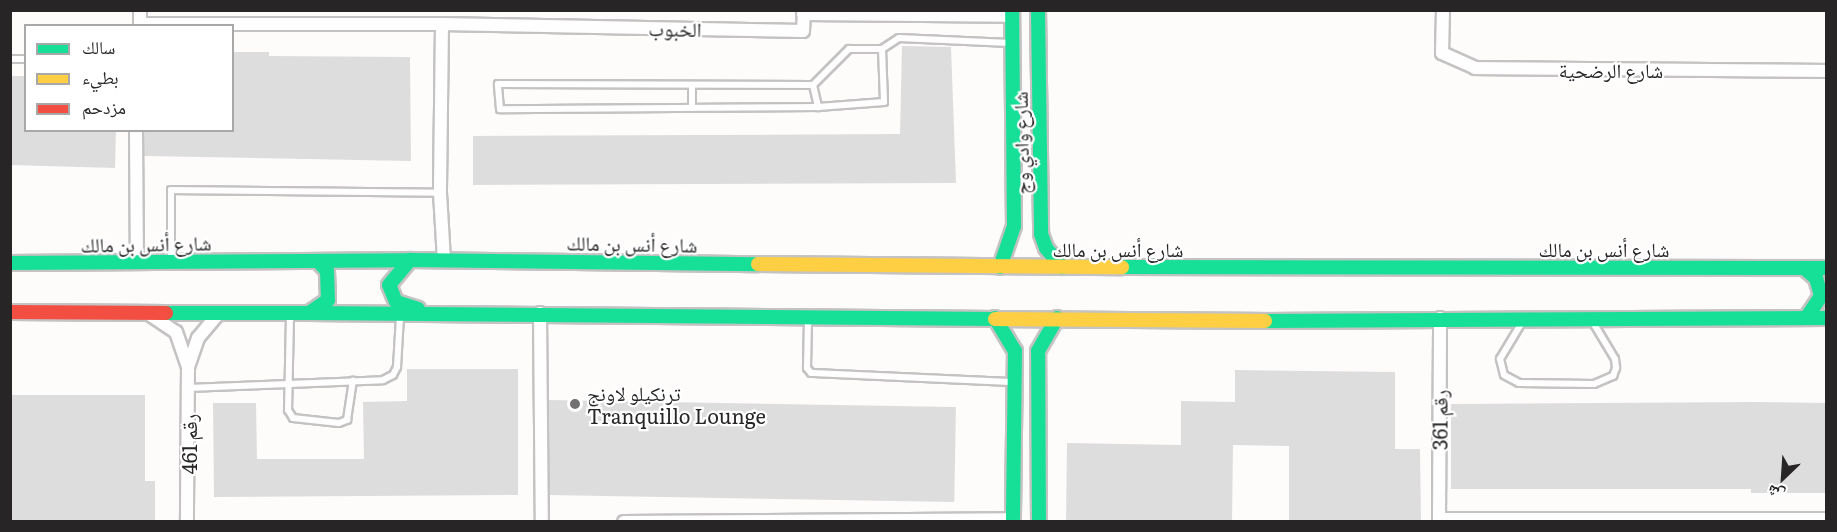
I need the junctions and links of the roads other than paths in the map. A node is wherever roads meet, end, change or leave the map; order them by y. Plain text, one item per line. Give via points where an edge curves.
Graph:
1 (166, 10) edge
2 (1038, 10) edge
3 (1443, 10) edge
4 (804, 12) edge
5 (1012, 13) edge
6 (166, 24) joint
7 (442, 24) junction
8 (1014, 44) junction
9 (882, 49) junction
10 (1827, 71) edge
11 (692, 85) junction
12 (813, 85) junction
13 (818, 107) junction
14 (692, 108) junction
15 (136, 132) edge
16 (440, 193) junction
17 (1015, 200) junction
18 (1040, 200) junction
19 (410, 260) junction
20 (444, 260) junction
21 (318, 261) junction
22 (10, 263) edge
23 (137, 263) junction
24 (171, 263) junction
25 (1000, 267) junction
26 (1062, 267) junction
27 (1804, 268) junction
28 (1827, 268) edge
29 (10, 312) edge
30 (146, 312) junction
31 (220, 312) junction
32 (290, 313) junction
33 (309, 313) junction
34 (400, 313) junction
35 (428, 313) junction
36 (540, 313) junction
37 (808, 315) junction
38 (995, 318) junction
39 (1057, 318) junction
40 (1440, 318) junction
41 (1807, 318) junction
42 (1827, 318) edge
43 (1524, 320) junction
44 (1592, 321) junction
45 (188, 367) junction
46 (353, 380) junction
47 (289, 384) junction
48 (188, 388) junction
49 (1016, 389) junction
50 (1038, 395) junction
51 (1827, 519) edge
52 (1013, 520) edge
53 (1439, 520) edge
54 (815, 521) edge
55 (187, 522) edge
56 (542, 522) edge
57 (624, 522) edge
58 (1039, 522) edge

1 - 6 street
2 - 18 main road, شارع وادي وج
3 - 10 street, شارع الرضحية via 1442,53 1475,68
4 - 5 street
4 - 7 street, الخبوب via 803,30
5 - 8 main road, شارع وادي وج
6 - 7 street, الخبوب
7 - 16 street
8 - 9 lane via 899,38
8 - 17 main road, شارع وادي وج
9 - 12 lane via 849,49
9 - 13 lane via 884,102
11 - 12 lane
11 - 14 lane
11 - 14 lane via 498,84 500,110
12 - 13 lane
13 - 14 lane
15 - 23 street
16 - 20 street
16 - 24 lane via 171,190
17 - 18 main road
17 - 25 main road, شارع وادي وج via 1013,234
18 - 26 main road, شارع وادي وج via 1042,241
19 - 20 main road, شارع أنس بن مالك
19 - 21 main road, شارع أنس بن مالك
19 - 35 main road via 389,285 396,302
20 - 25 main road, شارع أنس بن مالك
21 - 24 main road, شارع أنس بن مالك
21 - 33 main road via 327,271 328,300
22 - 23 main road, شارع أنس بن مالك
23 - 24 main road, شارع أنس بن مالك
25 - 26 main road, شارع أنس بن مالك
26 - 27 main road, شارع أنس بن مالك
27 - 28 main road, شارع أنس بن مالك
27 - 41 main road via 1816,278 1821,296
29 - 30 main road
30 - 31 main road
30 - 45 street via 176,333
31 - 32 main road
31 - 45 street via 198,338
32 - 33 main road
32 - 47 lane
33 - 34 main road
34 - 35 main road
34 - 46 lane via 393,375 383,380
35 - 36 main road
36 - 37 main road
36 - 56 street
37 - 38 main road
37 - 49 lane via 807,368 811,373
38 - 39 main road
38 - 49 main road via 1015,351
39 - 40 main road
39 - 50 main road via 1038,351
40 - 43 main road
40 - 53 street, رقم 361
41 - 42 main road
41 - 44 main road
43 - 44 main road
43 - 44 lane via 1500,359 1504,375 1519,383 1594,384 1613,376 1615,359
45 - 48 street, رقم 461
46 - 47 lane
46 - 47 lane via 351,413 339,423 293,418 288,410
47 - 48 lane
48 - 55 street, رقم 461
49 - 50 main road via 1030,381
49 - 52 main road
50 - 58 main road
51 - 53 street
52 - 54 street
54 - 57 street

